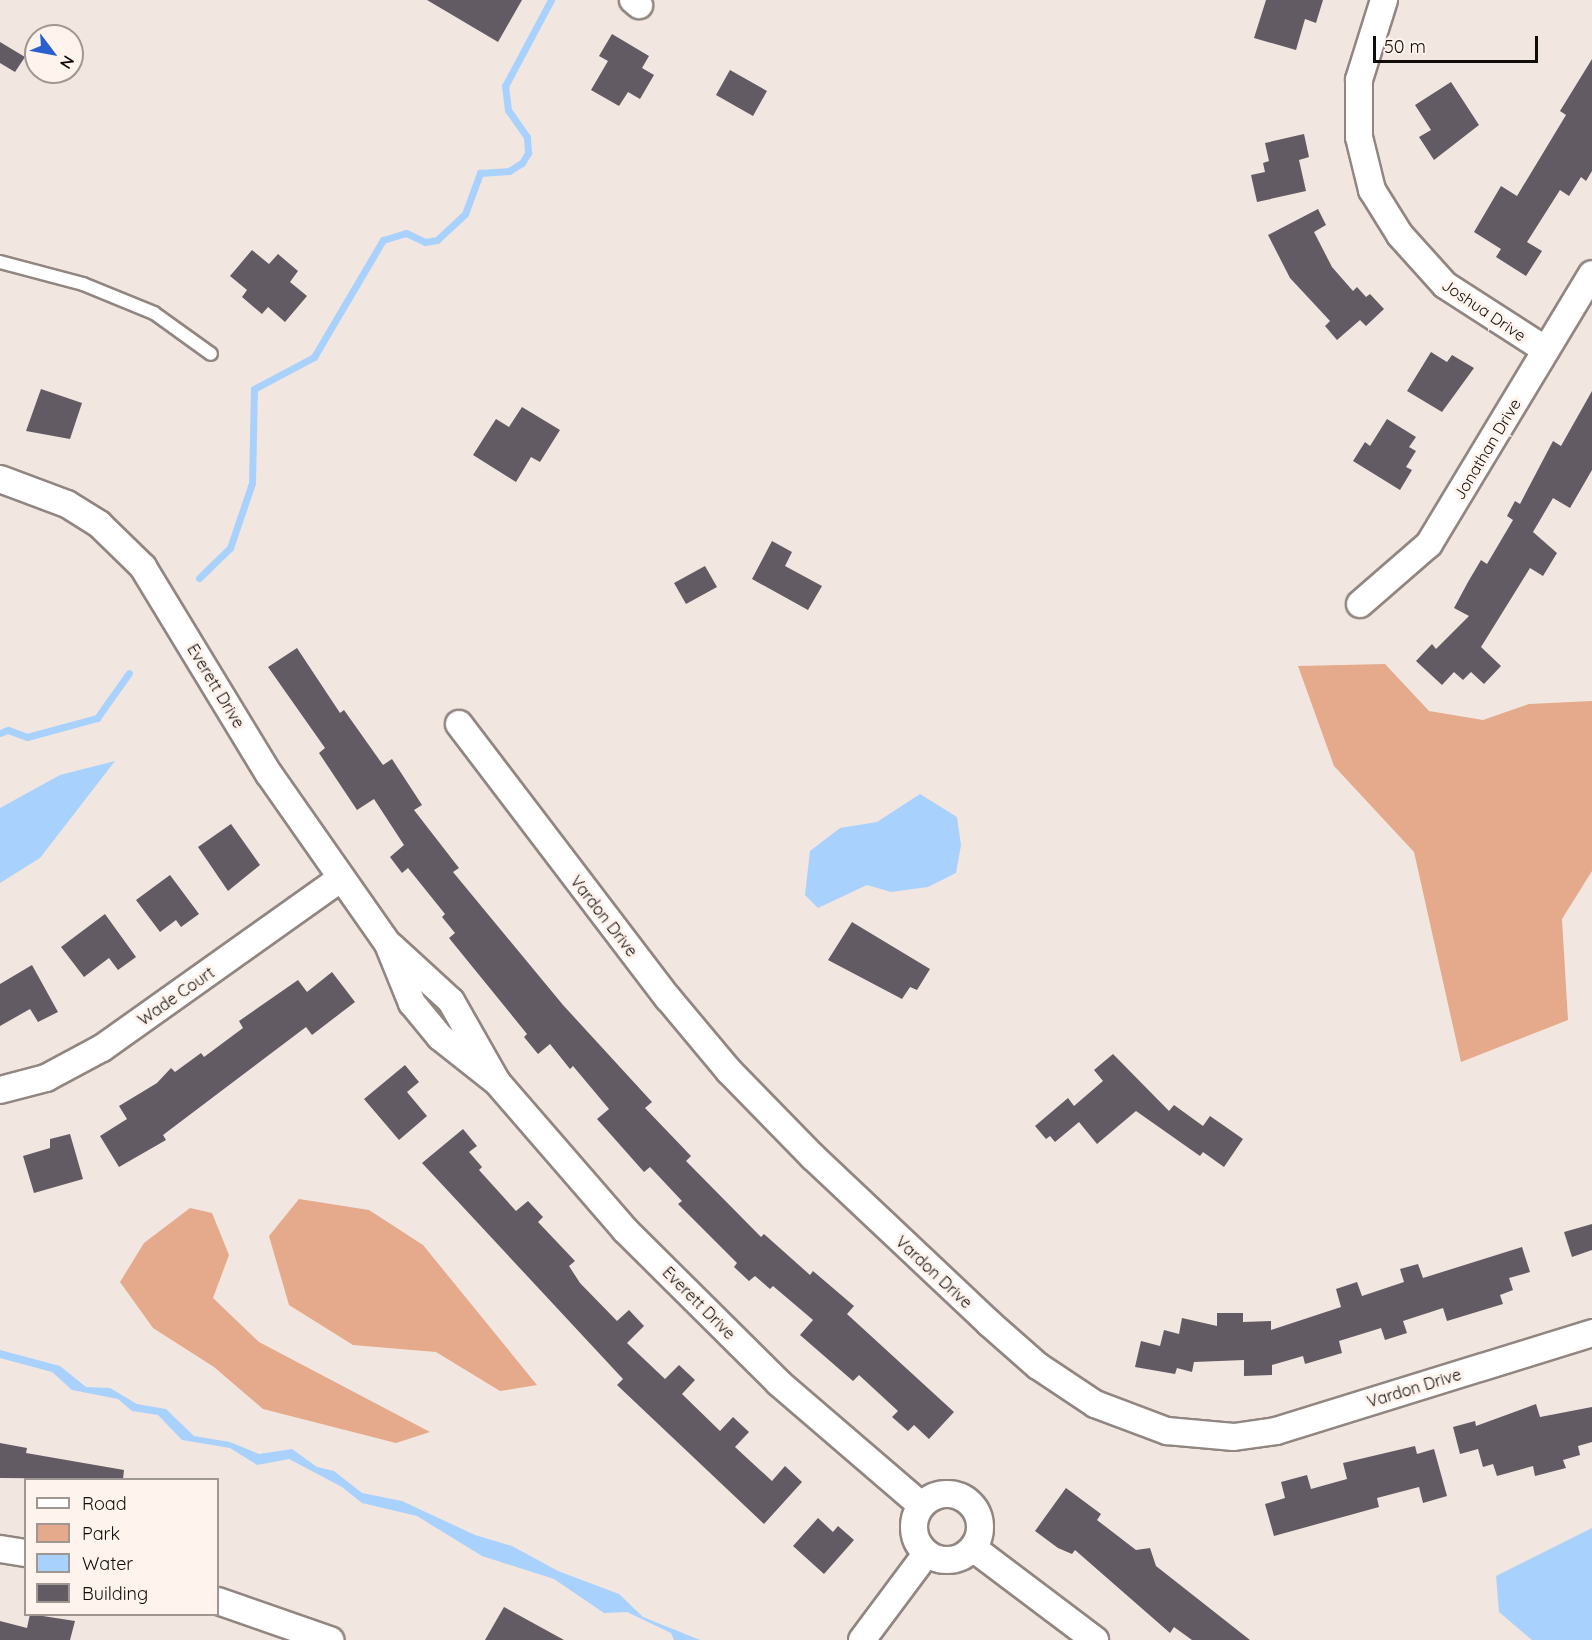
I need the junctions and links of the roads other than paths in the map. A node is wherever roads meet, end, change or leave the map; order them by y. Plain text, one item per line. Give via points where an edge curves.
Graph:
1 (1384, 0) edge
2 (0, 262) edge
3 (1592, 274) edge
4 (1546, 350) junction
5 (211, 354) dead end
6 (0, 479) edge
7 (1360, 604) dead end
8 (459, 724) dead end
9 (340, 879) junction
10 (0, 1090) edge
11 (1592, 1333) edge
12 (921, 1505) junction
13 (973, 1548) junction
14 (0, 1549) edge
15 (24, 1554) edge
16 (926, 1554) junction
17 (219, 1601) edge
18 (330, 1640) edge
19 (862, 1640) edge
20 (1095, 1640) edge

1 - 4 street, Joshua Drive via 1359,80 1359,137 1372,190 1400,235 1445,285
2 - 5 lane via 83,284 154,313
3 - 4 street, Jonathan Drive
4 - 7 street, Jonathan Drive via 1429,544
6 - 9 street, Everett Drive via 67,504 99,524 138,561
8 - 11 street, Vardon Drive via 668,998 729,1071 813,1157 989,1323 1038,1366 1095,1404 1167,1431 1234,1437 1276,1431
9 - 10 street, Wade Court via 102,1048 46,1078
9 - 12 street, Everett Drive via 388,944 412,1003 425,1020 497,1082 673,1279 779,1383
12 - 13 street via 940,1494 964,1499 974,1507 981,1525
12 - 16 street via 913,1524 914,1537
13 - 16 street via 946,1561
13 - 20 street
14 - 15 street
16 - 19 street
17 - 18 street

